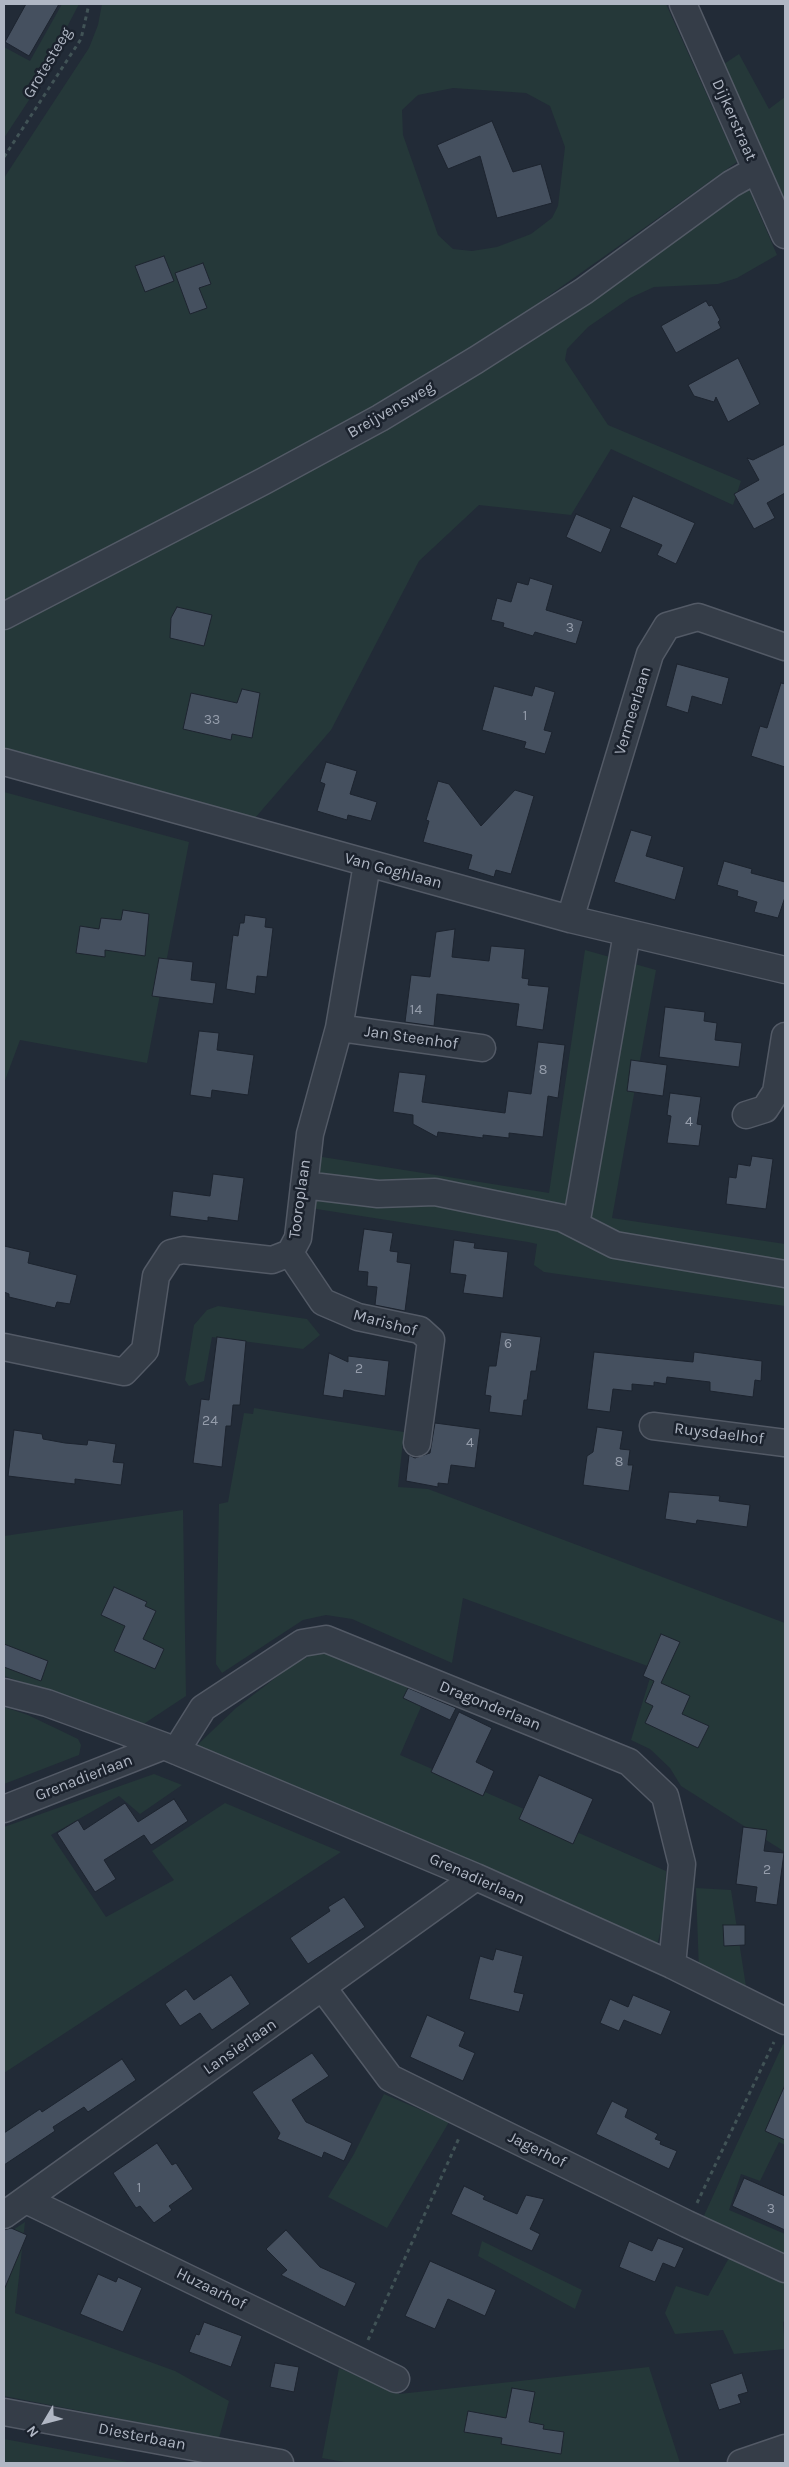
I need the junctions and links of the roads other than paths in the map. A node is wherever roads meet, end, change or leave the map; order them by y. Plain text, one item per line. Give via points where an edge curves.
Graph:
1 (683, 4) edge
2 (756, 170) junction
3 (785, 235) edge
4 (4, 616) edge
5 (785, 647) edge
6 (4, 762) edge
7 (367, 864) junction
8 (570, 919) junction
9 (627, 933) junction
10 (785, 970) edge
11 (339, 1028) junction
12 (785, 1036) edge
13 (482, 1048) dead end
14 (746, 1114) dead end
15 (304, 1185) junction
16 (576, 1225) junction
17 (290, 1252) junction
18 (785, 1274) edge
19 (4, 1347) edge
20 (653, 1426) dead end
21 (418, 1443) dead end
22 (785, 1443) edge
23 (4, 1692) edge
24 (170, 1749) junction
25 (4, 1809) edge
26 (476, 1878) junction
27 (672, 1966) junction
28 (323, 1988) junction
29 (785, 2021) edge
30 (26, 2200) junction
31 (4, 2216) edge
32 (785, 2269) edge
33 (396, 2379) dead end
34 (4, 2412) edge
35 (785, 2448) edge
36 (280, 2463) edge
37 (741, 2463) edge

1 - 2 street, Dijkerstraat
2 - 3 street, Dijkerstraat
2 - 4 street, Breijvensweg via 731,184 584,291 380,418 264,482
5 - 8 street, Vermeerlaan via 698,617 667,626 650,654
6 - 7 street, Van Goghlaan
7 - 8 street, Van Goghlaan
7 - 11 street, Tooroplaan
8 - 9 street, Van Goghlaan
9 - 10 street, Van Goghlaan
9 - 16 street
11 - 13 street, Jan Steenhof
11 - 15 street, Tooroplaan via 310,1134
12 - 14 street via 776,1092 765,1109
15 - 16 street via 378,1194 435,1192 562,1218
15 - 17 street, Tooroplaan via 298,1238
16 - 18 street via 615,1245
17 - 19 street, Tooroplaan via 272,1260 183,1250 172,1252 156,1276 145,1350 124,1372
17 - 21 street, Marishof via 323,1302 358,1318 420,1330 432,1340
20 - 22 street, Ruysdaelhof
23 - 24 street, Grenadierlaan via 47,1703
24 - 25 street, Grenadierlaan
24 - 26 street, Grenadierlaan
24 - 27 street, Dragonderlaan via 203,1708 302,1643 326,1639 630,1762 665,1796 682,1864
26 - 27 street, Grenadierlaan
26 - 28 street, Lansierlaan
27 - 29 street, Grenadierlaan
28 - 30 street, Lansierlaan
28 - 32 street, Jagerhof via 390,2078
30 - 31 street, Lansierlaan
30 - 33 street, Huzaarhof
34 - 36 street, Diesterbaan
35 - 37 street

